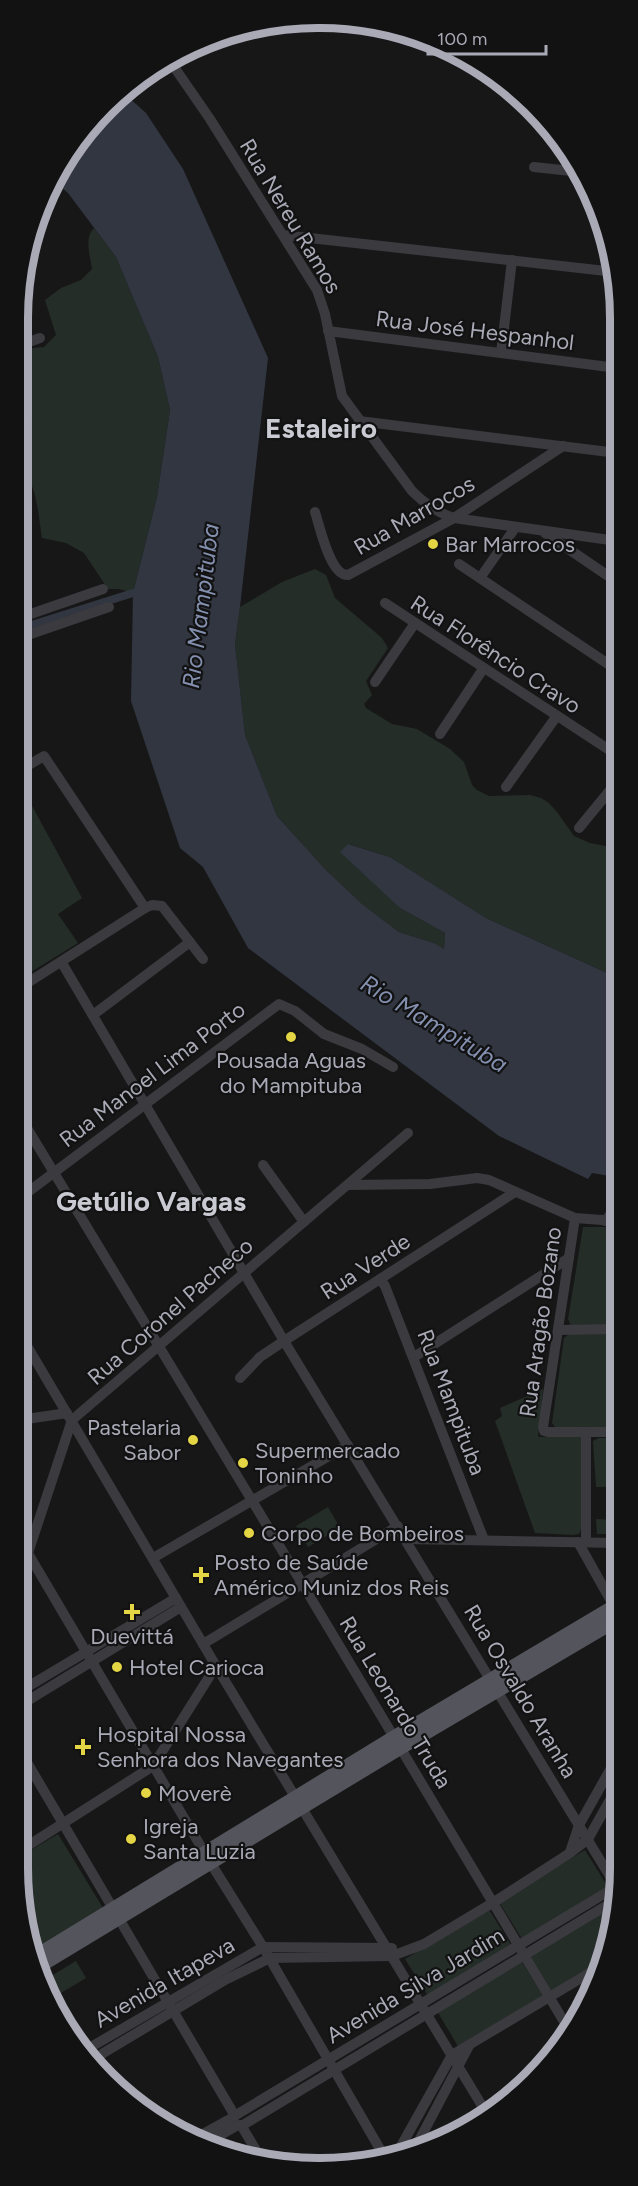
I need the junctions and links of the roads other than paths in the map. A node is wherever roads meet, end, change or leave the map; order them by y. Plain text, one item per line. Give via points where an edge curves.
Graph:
1 (174, 67) edge
2 (534, 167) dead end
3 (569, 171) edge
4 (283, 235) junction
5 (512, 260) junction
6 (605, 271) edge
7 (328, 331) junction
8 (40, 338) dead end
9 (28, 342) edge
10 (501, 353) junction
11 (610, 367) edge
12 (359, 421) junction
13 (563, 446) junction
14 (610, 452) edge
15 (315, 512) dead end
16 (454, 518) junction
17 (515, 528) junction
18 (543, 532) junction
19 (610, 540) edge
20 (459, 564) dead end
21 (610, 577) edge
22 (480, 578) junction
23 (103, 589) dead end
24 (385, 603) dead end
25 (109, 607) dead end
26 (49, 608) junction
27 (28, 615) edge
28 (415, 623) junction
29 (55, 625) junction
30 (28, 635) edge
31 (610, 665) edge
32 (483, 669) junction
33 (375, 682) dead end
34 (556, 717) junction
35 (440, 734) dead end
36 (610, 751) edge
37 (28, 766) edge
38 (506, 787) dead end
39 (610, 790) edge
40 (579, 828) dead end
41 (145, 908) junction
42 (190, 942) junction
43 (203, 959) dead end
44 (62, 963) junction
45 (28, 983) edge
46 (93, 1015) junction
47 (393, 1067) dead end
48 (144, 1103) junction
49 (28, 1129) edge
50 (408, 1133) dead end
51 (263, 1165) dead end
52 (54, 1172) junction
53 (348, 1185) junction
54 (28, 1192) edge
55 (515, 1192) junction
56 (575, 1218) junction
57 (610, 1221) edge
58 (304, 1222) junction
59 (569, 1258) junction
60 (244, 1274) junction
61 (380, 1279) junction
62 (610, 1329) edge
63 (559, 1330) junction
64 (284, 1341) junction
65 (159, 1346) junction
66 (28, 1347) edge
67 (414, 1356) junction
68 (240, 1378) dead end
69 (70, 1417) junction
70 (28, 1420) edge
71 (586, 1432) junction
72 (610, 1432) edge
73 (348, 1445) junction
74 (252, 1501) junction
75 (398, 1526) junction
76 (405, 1539) junction
77 (484, 1540) junction
78 (582, 1542) junction
79 (610, 1543) edge
80 (28, 1544) edge
81 (153, 1558) junction
82 (28, 1562) edge
83 (303, 1585) junction
84 (610, 1599) edge
85 (179, 1602) junction
86 (610, 1610) edge
87 (610, 1624) edge
88 (203, 1644) junction
89 (86, 1651) junction
90 (92, 1661) junction
91 (216, 1666) junction
92 (494, 1685) junction
93 (28, 1686) edge
94 (28, 1700) edge
95 (396, 1743) junction
96 (28, 1764) edge
97 (153, 1766) junction
98 (610, 1770) edge
99 (610, 1800) edge
100 (300, 1802) junction
101 (63, 1824) junction
102 (579, 1825) junction
103 (588, 1839) junction
104 (28, 1846) edge
105 (570, 1853) junction
106 (208, 1858) junction
107 (610, 1875) edge
108 (608, 1891) edge
109 (494, 1902) junction
110 (607, 1905) edge
111 (116, 1914) junction
112 (518, 1944) junction
113 (263, 1947) junction
114 (389, 1951) junction
115 (53, 1952) junction
116 (42, 1955) edge
117 (525, 1955) junction
118 (270, 1958) junction
119 (44, 1961) edge
120 (589, 1973) edge
121 (549, 1996) junction
122 (421, 2003) junction
123 (171, 2006) junction
124 (427, 2014) junction
125 (565, 2022) edge
126 (470, 2044) junction
127 (91, 2047) edge
128 (98, 2055) edge
129 (452, 2055) junction
130 (333, 2064) junction
131 (459, 2066) junction
132 (483, 2107) edge
133 (238, 2121) junction
134 (206, 2134) edge
135 (215, 2138) edge
136 (420, 2139) edge
137 (401, 2146) edge
138 (256, 2151) edge
139 (381, 2151) edge

1 - 4 street, Rua Nereu Ramos
2 - 3 street
4 - 5 street
4 - 7 street, Rua Nereu Ramos via 317,290
5 - 6 street
5 - 10 street
7 - 10 street, Rua José Hespanhol
7 - 12 street, Rua Nereu Ramos via 339,388
8 - 9 street
10 - 11 street, Rua José Hespanhol
12 - 13 street
12 - 16 street, Rua Nereu Ramos via 419,499
13 - 14 street
13 - 16 street, Rua Marrocos
15 - 16 street, Rua Marrocos via 332,562 343,575
16 - 17 street, Rua Nereu Ramos
17 - 18 street, Rua Nereu Ramos
17 - 22 street
18 - 19 street, Rua Nereu Ramos
18 - 21 street
20 - 22 street
22 - 31 street
23 - 26 street
24 - 28 street, Rua Florêncio Cravo
25 - 29 street
26 - 27 street
26 - 29 street
28 - 32 street, Rua Florêncio Cravo
28 - 33 street
29 - 30 street
32 - 34 street, Rua Florêncio Cravo
32 - 35 street
34 - 36 street, Rua Florêncio Cravo
34 - 38 street
37 - 41 street via 44,756
39 - 40 street
41 - 42 street via 162,906
41 - 44 street
42 - 43 street
42 - 46 street
44 - 45 street
44 - 46 street, Rua Osvaldo Aranha
46 - 48 street, Rua Osvaldo Aranha
47 - 48 street, Rua Manoel Lima Porto via 324,1034 295,1011 279,1004
48 - 52 street, Rua Manoel Lima Porto
48 - 60 street, Rua Osvaldo Aranha
49 - 52 street, Rua Leonardo Truda
50 - 53 street, Rua Coronel Pacheco
51 - 58 street
52 - 54 street, Rua Manoel Lima Porto
52 - 65 street, Rua Leonardo Truda
53 - 55 street via 430,1184 477,1178
53 - 58 street, Rua Coronel Pacheco
55 - 56 street
55 - 61 street, Rua Verde
56 - 57 street
56 - 59 street, Rua Aragão Bozano
58 - 60 street, Rua Coronel Pacheco
59 - 63 street, Rua Aragão Bozano
59 - 67 street
60 - 64 street, Rua Osvaldo Aranha
60 - 65 street, Rua Coronel Pacheco
61 - 64 street, Rua Verde
61 - 67 street, Rua Mampituba
62 - 63 street
63 - 71 street, Rua Aragão Bozano via 544,1431
64 - 68 street, Rua Verde
64 - 73 street, Rua Osvaldo Aranha
65 - 69 street, Rua Coronel Pacheco
65 - 74 street, Rua Leonardo Truda
66 - 69 street
67 - 77 street, Rua Mampituba
69 - 70 street
69 - 80 street
69 - 81 street
71 - 72 street
71 - 78 street
73 - 74 street
73 - 75 street, Rua Osvaldo Aranha
74 - 81 street
74 - 83 street, Rua Leonardo Truda
75 - 76 street, Rua Osvaldo Aranha
75 - 83 street
76 - 77 street
76 - 92 street, Rua Osvaldo Aranha
77 - 78 street
78 - 79 street
78 - 84 street
81 - 85 street
82 - 89 street
83 - 88 street
83 - 95 street, Rua Leonardo Truda
85 - 88 street
85 - 89 street
85 - 90 street
86 - 92 main road
87 - 92 main road
88 - 91 street
89 - 90 street
89 - 93 street
90 - 94 street
90 - 97 street
91 - 97 street
91 - 100 street
92 - 95 main road
92 - 102 street, Rua Osvaldo Aranha
95 - 100 main road
95 - 109 street, Rua Leonardo Truda
96 - 101 street
97 - 101 street
97 - 106 street
98 - 102 street
99 - 103 street
100 - 106 main road
100 - 114 street
101 - 104 street
101 - 111 street
102 - 103 street, Rua Osvaldo Aranha
102 - 105 street
103 - 105 street
103 - 107 street, Rua Osvaldo Aranha
105 - 109 street
106 - 111 main road
106 - 113 street
108 - 112 street, Avenida Silva Jardim
109 - 112 street, Rua Leonardo Truda
109 - 114 street via 424,1944
110 - 117 street, Avenida Silva Jardim
111 - 115 main road
111 - 123 street
112 - 117 street, Rua Leonardo Truda
112 - 122 street, Avenida Silva Jardim
113 - 114 street
113 - 118 street
113 - 123 street, Avenida Itapeva
114 - 118 street
114 - 122 street
115 - 116 main road
115 - 119 main road
117 - 121 street, Rua Leonardo Truda
117 - 124 street, Avenida Silva Jardim
118 - 123 street, Avenida Itapeva
118 - 130 street
120 - 121 street
121 - 125 street, Rua Leonardo Truda
121 - 126 street
122 - 124 street
122 - 130 street, Avenida Silva Jardim
123 - 127 street, Avenida Itapeva
123 - 128 street, Avenida Itapeva
123 - 133 street
124 - 129 street
124 - 130 street, Avenida Silva Jardim
126 - 129 street
126 - 131 street
129 - 131 street
129 - 137 street
130 - 133 street, Avenida Silva Jardim
130 - 139 street
131 - 132 street
131 - 136 street
133 - 134 street, Avenida Silva Jardim
133 - 135 street, Avenida Silva Jardim
133 - 138 street

